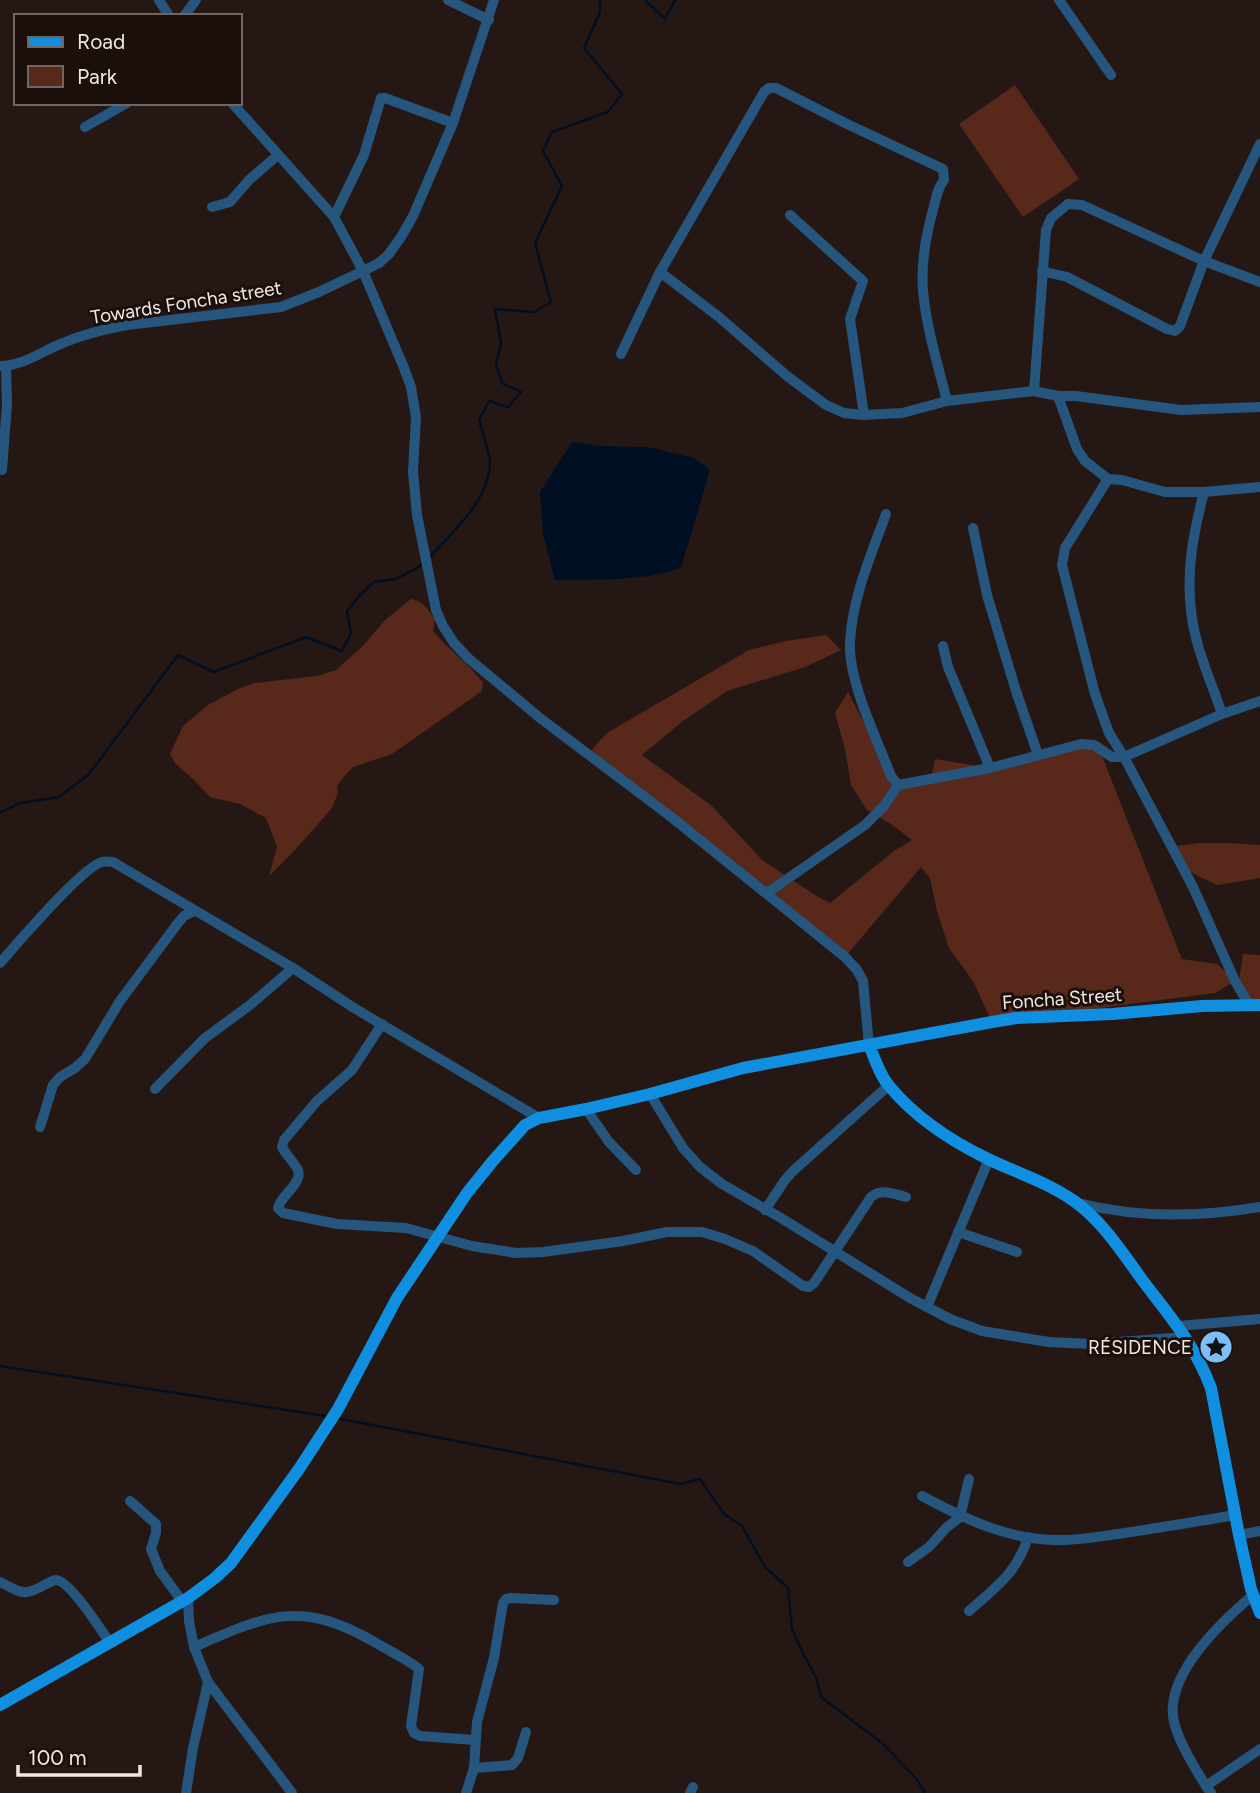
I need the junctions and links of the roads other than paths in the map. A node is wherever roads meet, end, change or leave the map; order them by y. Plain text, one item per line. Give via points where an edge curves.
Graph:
1 (449, 0) edge
2 (494, 0) edge
3 (1059, 0) edge
4 (489, 20) junction
5 (1111, 75) dead end
6 (124, 105) edge
7 (234, 105) edge
8 (453, 122) junction
9 (85, 127) dead end
10 (1260, 144) edge
11 (278, 155) junction
12 (212, 207) dead end
13 (790, 215) dead end
14 (334, 217) junction
15 (1204, 261) junction
16 (363, 271) junction
17 (1042, 271) junction
18 (660, 272) junction
19 (1260, 282) edge
20 (621, 354) dead end
21 (3, 366) edge
22 (1034, 391) junction
23 (1058, 396) junction
24 (947, 401) junction
25 (1260, 407) edge
26 (864, 415) junction
27 (2, 470) edge
28 (1108, 479) junction
29 (1260, 486) edge
30 (1204, 492) junction
31 (886, 514) dead end
32 (973, 528) dead end
33 (943, 646) dead end
34 (1260, 701) edge
35 (1222, 714) junction
36 (1038, 755) junction
37 (1124, 757) junction
38 (990, 768) junction
39 (898, 785) junction
40 (766, 893) junction
41 (194, 911) junction
42 (0, 963) edge
43 (293, 968) junction
44 (1254, 1005) edge
45 (382, 1024) junction
46 (869, 1045) junction
47 (888, 1086) junction
48 (155, 1089) dead end
49 (650, 1094) junction
50 (586, 1109) junction
51 (539, 1118) junction
52 (40, 1127) dead end
53 (989, 1159) junction
54 (636, 1170) dead end
55 (906, 1197) dead end
56 (1078, 1203) junction
57 (1260, 1207) edge
58 (765, 1210) junction
59 (958, 1232) junction
60 (438, 1237) junction
61 (835, 1251) junction
62 (1017, 1252) dead end
63 (927, 1307) junction
64 (1260, 1319) edge
65 (1182, 1331) junction
66 (969, 1479) dead end
67 (922, 1496) dead end
68 (130, 1501) dead end
69 (1235, 1515) junction
70 (960, 1517) junction
71 (1260, 1531) edge
72 (1240, 1535) junction
73 (1028, 1537) junction
74 (908, 1562) dead end
75 (0, 1582) edge
76 (1253, 1595) junction
77 (185, 1600) junction
78 (554, 1600) dead end
79 (969, 1611) dead end
80 (1260, 1613) edge
81 (110, 1643) junction
82 (194, 1647) junction
83 (208, 1682) junction
84 (0, 1705) edge
85 (526, 1732) dead end
86 (474, 1740) junction
87 (1260, 1749) edge
88 (474, 1768) junction
89 (1208, 1789) edge
90 (186, 1793) edge
91 (292, 1793) edge
92 (466, 1793) edge

1 - 4 street
2 - 4 street, Towards Foncha street
3 - 5 street
4 - 8 street, Towards Foncha street
6 - 9 street
7 - 11 street
8 - 14 street via 381,99 364,155
8 - 16 street, Towards Foncha street via 401,237 379,263
10 - 15 street
11 - 12 street via 230,202
11 - 14 street
13 - 26 street via 863,281 850,319
14 - 16 street
15 - 17 street via 1175,331 1067,278
15 - 17 street via 1082,205 1068,204 1051,218 1046,230
15 - 19 street
16 - 21 street, Towards Foncha street via 281,307 103,329 24,362
16 - 40 street via 414,401 415,503 436,610 454,643 540,719
17 - 22 street
18 - 20 street
18 - 24 street via 764,92 776,88 943,169 944,180 928,226 923,290
18 - 26 street via 826,405
21 - 27 street via 7,404
22 - 23 street
22 - 24 street
23 - 25 street via 1181,410
23 - 28 street via 1084,461
24 - 26 street via 902,413
28 - 30 street via 1166,492
28 - 37 street via 1065,548 1062,565 1095,694 1109,733
29 - 30 street
30 - 35 street via 1193,537 1191,612
31 - 39 street via 860,590 850,656 858,692
32 - 36 street via 987,595
33 - 38 street
34 - 35 street
35 - 37 street
36 - 37 street via 1081,744
36 - 38 street
37 - 44 street via 1193,887 1235,981
38 - 39 street
39 - 40 street via 865,825
40 - 46 street via 857,970 863,981
41 - 42 street via 113,862 102,862 74,883
41 - 43 street
41 - 52 street via 178,923 120,1001 85,1059 53,1084
43 - 45 street
43 - 48 street via 205,1038
44 - 46 main road, Foncha Street via 1016,1018
45 - 51 street
45 - 60 street via 352,1070 317,1101 284,1140 282,1147 299,1179 278,1208 283,1213 337,1224 406,1228
46 - 47 main road
46 - 49 main road, Foncha Street via 743,1068
47 - 53 main road via 933,1126
47 - 58 street via 793,1171
49 - 50 main road, Foncha Street
49 - 58 street via 700,1167
50 - 51 main road, Foncha Street
50 - 54 street
51 - 60 main road via 525,1125 492,1162
53 - 56 main road
53 - 59 street
55 - 61 street via 876,1192
56 - 57 street via 1179,1214
56 - 65 main road via 1119,1247
58 - 61 street
59 - 62 street
59 - 63 street
60 - 61 street via 527,1253 667,1232 702,1232 753,1251 809,1287
60 - 77 main road via 397,1298 330,1423 299,1469 231,1563
61 - 63 street
63 - 65 street via 982,1331 1049,1342 1091,1344
64 - 65 street
65 - 69 main road via 1211,1388
66 - 70 street
67 - 70 street
68 - 77 street via 156,1524 150,1549 160,1571
69 - 72 main road
69 - 73 street via 1086,1538
70 - 73 street
70 - 74 street
71 - 72 street
72 - 76 main road
73 - 79 street via 1012,1571
75 - 81 street via 26,1593 54,1580 63,1582
76 - 80 main road
76 - 89 street via 1191,1660 1174,1700 1175,1727
77 - 81 main road
77 - 82 street
78 - 86 street via 511,1598 503,1603
81 - 84 main road
82 - 83 street
82 - 86 street via 257,1621 297,1615 322,1618 361,1634 419,1670 411,1726 414,1733
83 - 90 street
83 - 91 street
85 - 88 street via 512,1765
86 - 88 street
87 - 89 street
88 - 92 street

